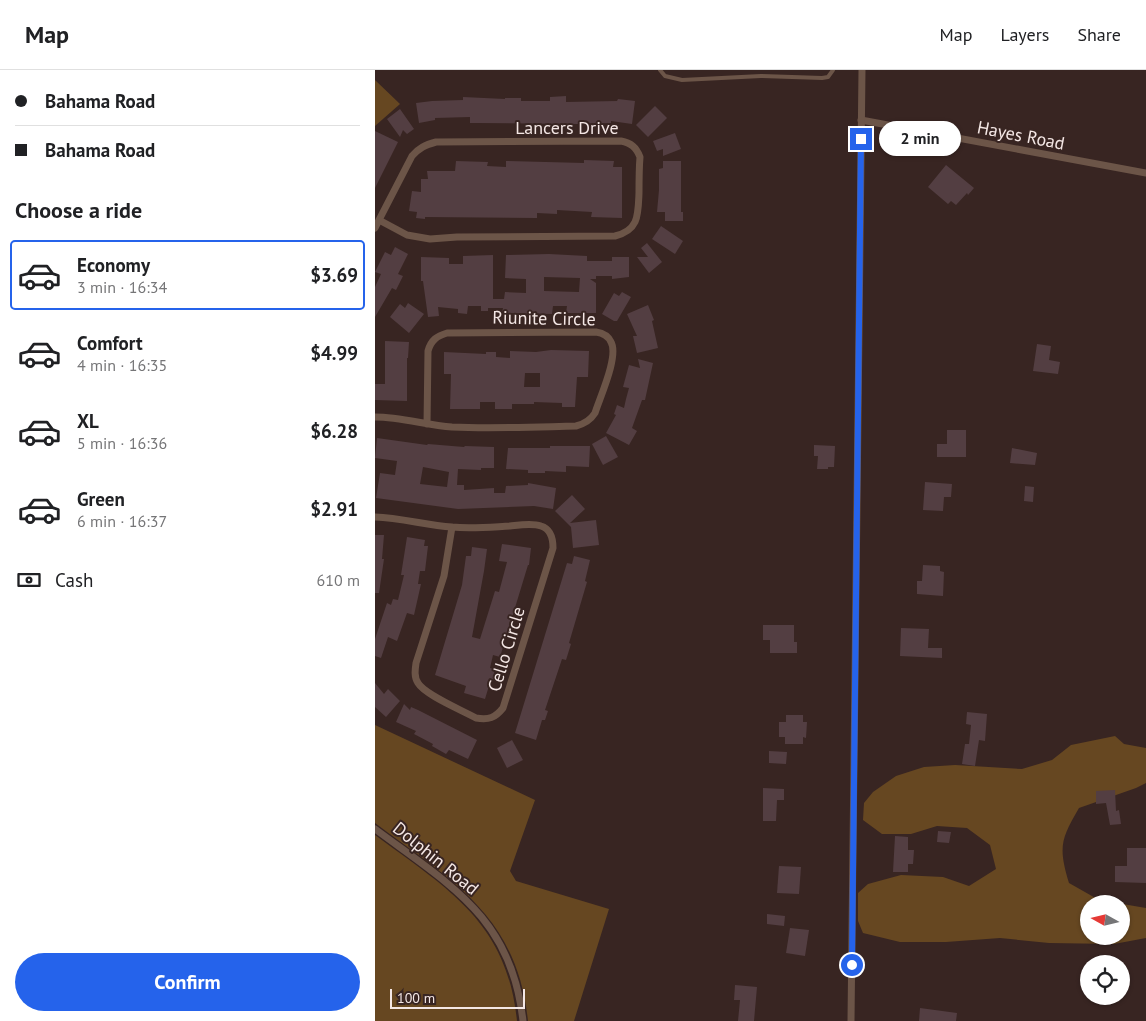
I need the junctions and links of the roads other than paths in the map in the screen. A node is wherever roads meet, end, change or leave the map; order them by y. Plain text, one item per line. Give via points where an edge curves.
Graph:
1 (660, 70) edge
2 (833, 70) edge
3 (861, 70) edge
4 (861, 120) junction
5 (1146, 173) edge
6 (379, 220) junction
7 (375, 228) edge
8 (375, 417) edge
9 (427, 424) junction
10 (375, 517) edge
11 (452, 527) junction
12 (375, 829) edge
13 (523, 1021) edge
14 (851, 1021) edge

1 - 2 lane via 665,76 682,80 761,76 822,78
3 - 4 street
4 - 5 street, Hayes Road
4 - 14 street
6 - 6 street, Lancers Drive via 412,156 419,148 435,142 621,141 629,143 640,157 638,214 628,231 615,236 430,239 407,235
6 - 7 street, Lancers Drive
8 - 9 street, Riunite Circle
9 - 9 street, Riunite Circle via 451,427 584,424 595,413 613,359 611,340 596,332 447,332 430,342 428,351
10 - 11 street, Cello Circle
11 - 11 street, Cello Circle via 533,524 547,529 553,540 503,708 498,715 486,720 476,718 424,690 415,674 444,576
12 - 13 street, Dolphin Road via 446,882 481,915 504,950 521,1001

